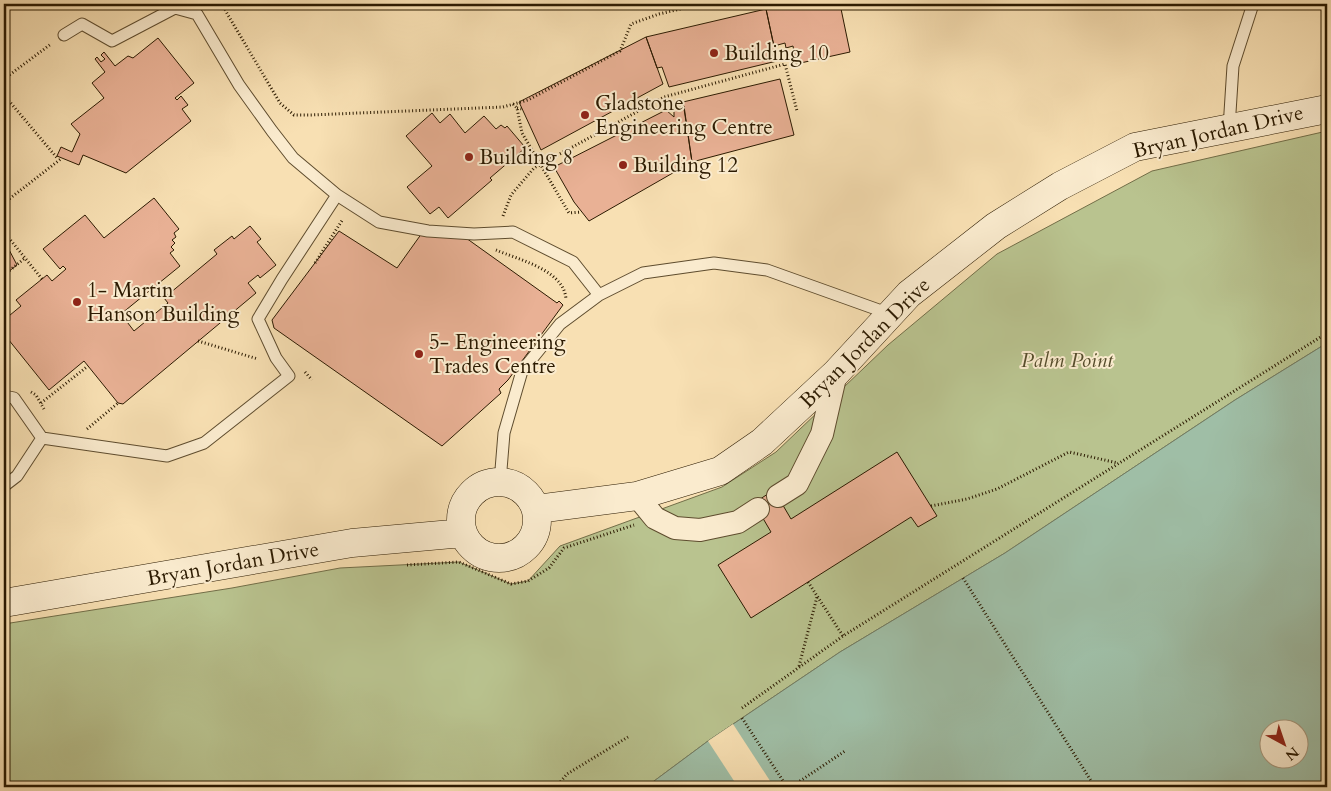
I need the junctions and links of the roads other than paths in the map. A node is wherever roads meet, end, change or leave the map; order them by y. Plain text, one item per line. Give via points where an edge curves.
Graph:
1 (1253, 4) edge
2 (64, 35) road end
3 (1327, 109) edge
4 (1229, 128) junction
5 (337, 195) junction
6 (599, 296) junction
7 (890, 314) junction
8 (836, 372) junction
9 (4, 396) edge
10 (42, 438) junction
11 (500, 482) junction
12 (4, 486) edge
13 (637, 496) junction
14 (778, 496) dead end
15 (537, 509) junction
16 (758, 509) dead end
17 (463, 532) junction
18 (4, 603) edge

1 - 4 lane via 1233,66
2 - 5 lane via 82,24 112,42 175,8 197,14 239,85 272,131 293,158
3 - 4 main road, Bryan Jordan Drive
4 - 7 main road, Bryan Jordan Drive via 1135,147 1060,186 996,226 909,294
5 - 6 lane via 379,222 428,231 512,232 573,262
5 - 10 lane via 258,319 289,376 204,443 167,456
6 - 7 lane via 643,273 714,263 766,270
6 - 11 lane via 560,324 522,370 504,433
7 - 8 main road, Bryan Jordan Drive
8 - 13 main road, Bryan Jordan Drive via 762,442 720,471
8 - 14 street via 822,434 797,484
9 - 10 lane via 14,398
10 - 12 lane via 17,476
11 - 15 main road via 511,483 523,490
11 - 17 main road via 486,484 473,492 461,518
13 - 15 main road, Bryan Jordan Drive
13 - 16 street via 655,518 675,528 700,530 738,522
15 - 17 main road via 538,523 534,536 515,555 497,558 478,552
17 - 18 main road, Bryan Jordan Drive via 352,543

